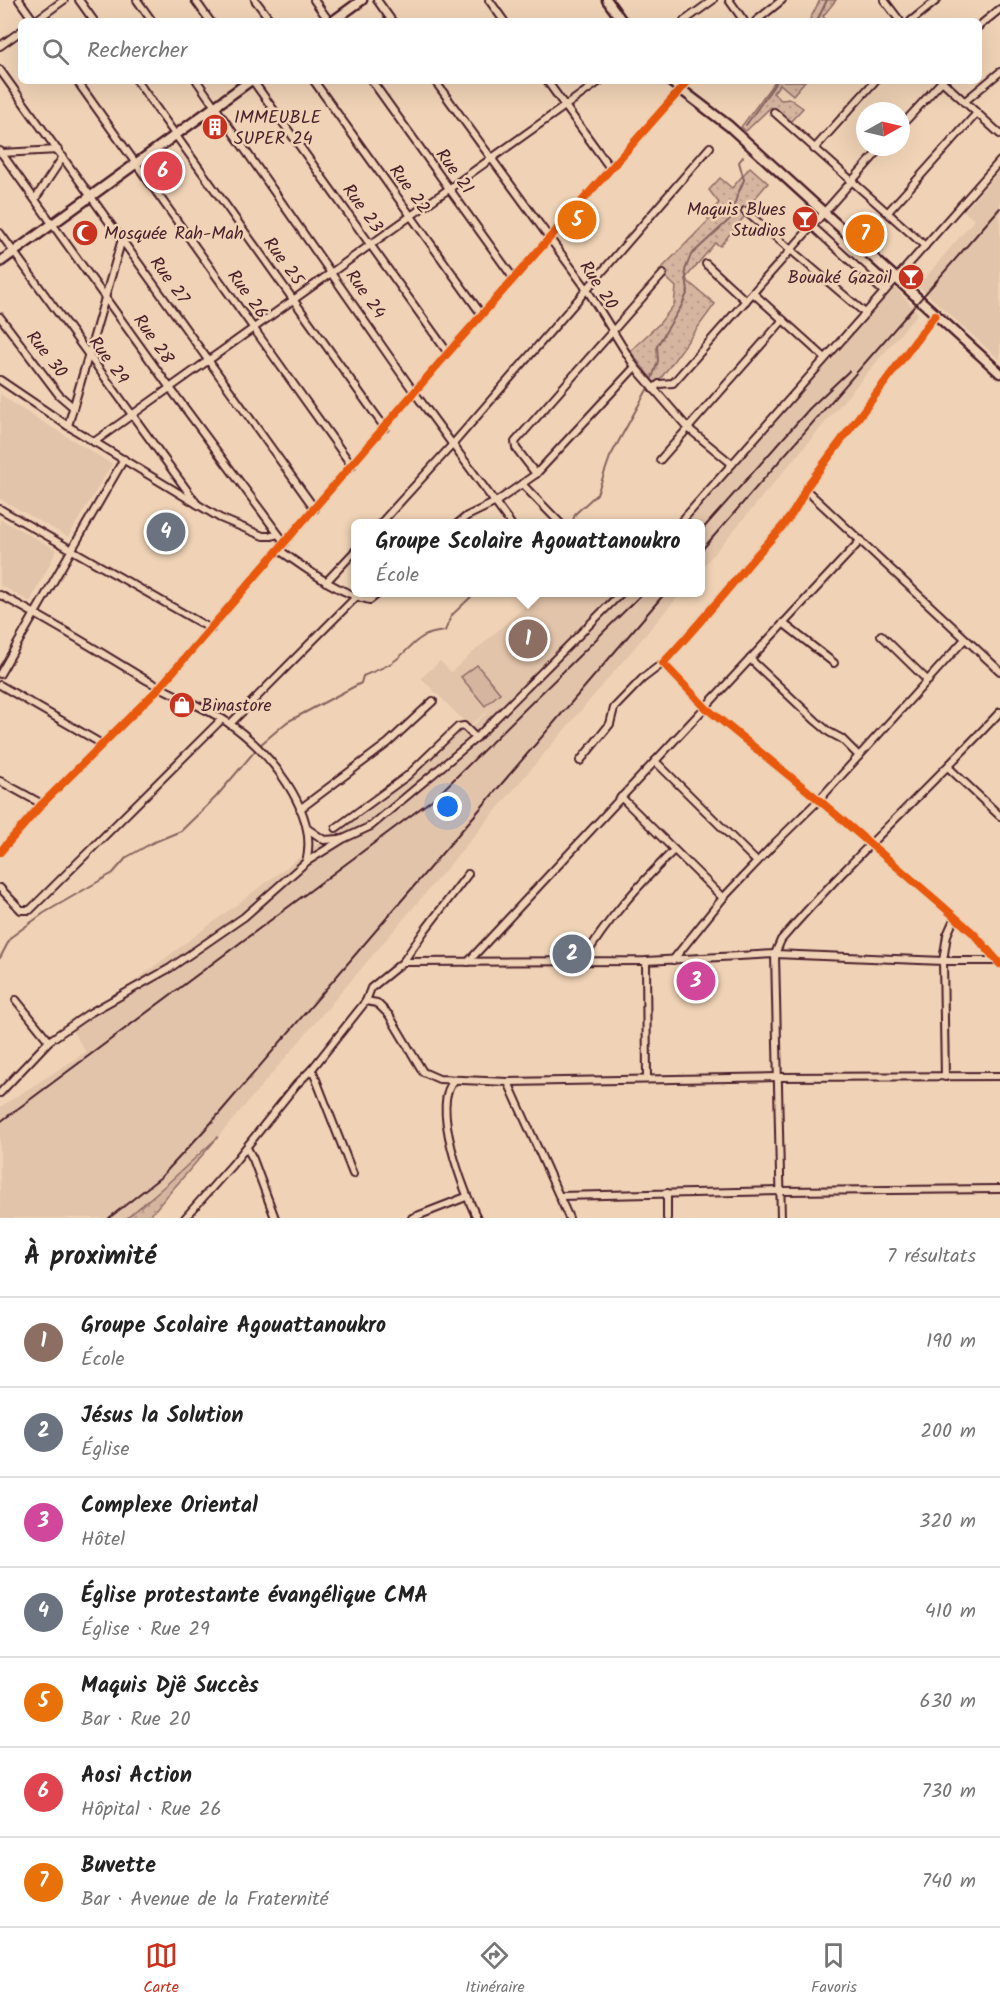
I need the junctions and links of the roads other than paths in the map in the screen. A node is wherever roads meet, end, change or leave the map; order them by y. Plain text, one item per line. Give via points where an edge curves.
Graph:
1 (19, 0) edge
2 (64, 0) edge
3 (79, 0) edge
4 (137, 0) edge
5 (195, 0) edge
6 (255, 0) edge
7 (314, 0) edge
8 (362, 0) edge
9 (377, 0) edge
10 (489, 0) edge
11 (607, 0) edge
12 (713, 0) edge
13 (729, 0) edge
14 (782, 0) edge
15 (884, 0) edge
16 (937, 0) edge
17 (1000, 9) edge
18 (33, 18) edge
19 (39, 18) edge
20 (92, 18) edge
21 (150, 18) edge
22 (208, 18) edge
23 (269, 18) edge
24 (329, 18) edge
25 (335, 18) edge
26 (390, 18) edge
27 (502, 18) edge
28 (620, 18) edge
29 (688, 18) edge
30 (742, 18) edge
31 (760, 18) edge
32 (898, 18) edge
33 (915, 18) edge
34 (982, 24) edge
35 (18, 33) edge
36 (0, 46) edge
37 (0, 70) edge
38 (1000, 72) edge
39 (79, 84) edge
40 (139, 84) edge
41 (199, 84) edge
42 (247, 84) edge
43 (253, 84) edge
44 (316, 84) edge
45 (374, 84) edge
46 (437, 84) edge
47 (549, 84) edge
48 (596, 84) edge
49 (674, 84) edge
50 (685, 84) edge
51 (872, 84) edge
52 (939, 84) edge
53 (945, 84) edge
54 (680, 88) junction
55 (964, 102) junction
56 (565, 106) junction
57 (214, 107) junction
58 (774, 112) dead end
59 (977, 113) junction
60 (910, 116) edge
61 (1000, 134) edge
62 (175, 135) junction
63 (710, 147) dead end
64 (814, 149) junction
65 (58, 150) junction
66 (0, 153) edge
67 (874, 156) edge
68 (63, 158) junction
69 (491, 159) junction
70 (1000, 160) edge
71 (136, 163) junction
72 (610, 168) junction
73 (852, 181) junction
74 (449, 189) junction
75 (91, 196) junction
76 (34, 200) junction
77 (745, 211) dead end
78 (824, 212) junction
79 (888, 213) junction
80 (411, 216) junction
81 (52, 224) junction
82 (812, 226) junction
83 (0, 233) edge
84 (122, 239) junction
85 (549, 239) junction
86 (370, 245) junction
87 (925, 246) junction
88 (791, 250) junction
89 (14, 252) junction
90 (0, 261) edge
91 (706, 264) dead end
92 (332, 272) junction
93 (663, 274) dead end
94 (896, 278) junction
95 (514, 279) junction
96 (586, 288) junction
97 (884, 292) junction
98 (753, 293) junction
99 (105, 296) junction
100 (293, 300) junction
101 (746, 301) junction
102 (865, 313) junction
103 (482, 315) junction
104 (934, 315) junction
105 (0, 317) edge
106 (783, 320) junction
107 (254, 328) junction
108 (612, 332) junction
109 (448, 353) junction
110 (88, 357) junction
111 (825, 358) junction
112 (209, 360) junction
113 (635, 367) junction
114 (1000, 373) edge
115 (0, 380) edge
116 (170, 388) junction
117 (653, 389) junction
118 (414, 392) junction
119 (73, 407) junction
120 (131, 416) junction
121 (68, 426) junction
122 (385, 428) junction
123 (688, 428) junction
124 (94, 442) junction
125 (453, 444) junction
126 (124, 459) junction
127 (660, 460) dead end
128 (732, 464) junction
129 (352, 466) junction
130 (536, 474) junction
131 (522, 483) junction
132 (805, 489) junction
133 (496, 502) junction
134 (197, 504) junction
135 (0, 509) edge
136 (315, 509) junction
137 (385, 519) edge
138 (463, 519) edge
139 (508, 519) edge
140 (556, 519) edge
141 (683, 519) edge
142 (278, 534) junction
143 (861, 540) junction
144 (285, 543) junction
145 (279, 550) junction
146 (71, 551) junction
147 (351, 555) edge
148 (326, 582) junction
149 (351, 593) edge
150 (0, 595) edge
151 (356, 597) edge
152 (360, 597) edge
153 (374, 597) edge
154 (617, 597) edge
155 (35, 613) junction
156 (783, 623) junction
157 (211, 629) junction
158 (881, 635) dead end
159 (965, 639) junction
160 (750, 659) junction
161 (663, 663) junction
162 (834, 663) dead end
163 (1000, 671) edge
164 (0, 674) edge
165 (928, 681) junction
166 (0, 685) edge
167 (159, 688) junction
168 (433, 701) dead end
169 (706, 708) junction
170 (1000, 712) edge
171 (222, 719) junction
172 (230, 724) junction
173 (476, 738) junction
174 (102, 744) junction
175 (860, 756) junction
176 (580, 760) dead end
177 (655, 762) junction
178 (949, 768) junction
179 (0, 781) edge
180 (621, 797) junction
181 (819, 800) junction
182 (42, 804) junction
183 (300, 809) junction
184 (1000, 816) edge
185 (307, 827) junction
186 (336, 828) dead end
187 (343, 839) junction
188 (871, 844) junction
189 (674, 850) junction
190 (0, 852) edge
191 (306, 862) junction
192 (757, 862) junction
193 (468, 874) dead end
194 (0, 888) edge
195 (723, 898) junction
196 (955, 918) junction
197 (775, 954) junction
198 (674, 960) junction
199 (646, 961) junction
200 (943, 961) junction
201 (403, 962) junction
202 (468, 962) junction
203 (582, 962) junction
204 (999, 963) edge
205 (16, 1000) dead end
206 (366, 1001) junction
207 (49, 1041) junction
208 (312, 1069) junction
209 (1000, 1076) edge
210 (778, 1077) junction
211 (945, 1077) junction
212 (647, 1078) junction
213 (454, 1081) junction
214 (508, 1082) junction
215 (0, 1093) edge
216 (247, 1148) junction
217 (353, 1174) dead end
218 (1000, 1189) edge
219 (781, 1191) junction
220 (667, 1193) junction
221 (560, 1196) junction
222 (466, 1197) junction
223 (186, 1218) edge
224 (275, 1218) edge
225 (412, 1218) edge
226 (477, 1218) edge
227 (569, 1218) edge
228 (667, 1218) edge
229 (781, 1218) edge

1 - 18 street
2 - 19 street
3 - 20 street
4 - 21 street
5 - 22 street
6 - 23 street
7 - 24 street
8 - 25 main road
9 - 26 street
10 - 27 street
11 - 28 main road
12 - 29 street
13 - 30 street
14 - 31 street
15 - 32 street
16 - 33 street
17 - 34 street
35 - 36 street
37 - 65 street, Rue 27
38 - 55 street
39 - 71 street, Rue 26
40 - 62 street, Rue 25
41 - 57 street, Rue 24
42 - 57 main road
43 - 86 street, Rue 23
44 - 80 street, Rue 22
45 - 74 street, Rue 21
46 - 69 street, Rue 20
47 - 56 street
48 - 56 street
49 - 54 main road
50 - 54 street
51 - 64 street
52 - 60 street
53 - 55 street
54 - 72 street
54 - 78 main road via 729,126
55 - 59 street
56 - 69 street
56 - 72 street
57 - 62 main road
57 - 92 street, Rue 24
58 - 64 street
59 - 61 street
59 - 79 street
62 - 71 main road
62 - 100 street, Rue 25
63 - 96 street
64 - 73 street
65 - 66 street
65 - 68 street, Rue 27
66 - 76 street, Rue 28
67 - 73 street
68 - 75 street, Rue 27
68 - 76 street
69 - 74 street
69 - 85 street, Rue 20
70 - 87 street
71 - 75 main road
71 - 107 street, Rue 26
72 - 85 street
73 - 78 street
73 - 79 street
74 - 80 street
74 - 95 street, Rue 21
75 - 81 main road
75 - 84 street, Rue 27
76 - 81 street, Rue 28
77 - 88 street
78 - 82 street
78 - 94 main road
79 - 87 street
80 - 86 street
80 - 103 street, Rue 22
81 - 89 main road
81 - 99 street, Rue 28
82 - 88 street
82 - 97 street
83 - 89 street, Rue 29
84 - 99 street
84 - 112 street, Rue 27
85 - 95 street
85 - 96 street, Rue 20
86 - 92 street
86 - 109 street, Rue 23
87 - 94 street
88 - 98 street
88 - 102 street
89 - 90 main road
89 - 110 street, Rue 29
91 - 101 street
92 - 100 street
92 - 118 street, Rue 24
93 - 108 street
94 - 97 street
94 - 104 main road
95 - 103 street
96 - 108 street, Rue 20
96 - 125 street
97 - 102 street
98 - 101 street
98 - 106 street
99 - 110 street
99 - 116 street, Rue 28
100 - 107 street
100 - 122 street, Rue 25
101 - 117 street via 673,383 658,384
102 - 111 street
103 - 109 street
104 - 114 main road
104 - 132 street
105 - 119 street, Rue 30 via 59,395
106 - 111 street
106 - 123 street
107 - 112 street
107 - 129 street, Rue 26
108 - 113 street, Rue 20
108 - 130 street via 515,442
109 - 118 street
110 - 119 street
110 - 120 street, Rue 29
111 - 128 street
112 - 116 street
112 - 136 street, Rue 27
113 - 117 street, Rue 20
113 - 130 street
115 - 121 street
116 - 120 street
116 - 142 street, Rue 28
117 - 123 street, Rue 20
118 - 122 street
118 - 125 street, Rue 24
119 - 121 street
120 - 124 street
120 - 134 street, Rue 29
121 - 124 street
122 - 129 street
123 - 127 street
123 - 128 street, Rue 20
124 - 126 street
125 - 133 street, Rue 24
125 - 137 street
126 - 134 street
126 - 146 street
128 - 141 street
129 - 136 street
130 - 131 street
131 - 133 street
131 - 140 street
132 - 143 street
132 - 161 street via 800,504 783,526
133 - 138 street
133 - 139 street, Rue 24
134 - 142 street via 263,536
135 - 146 street
136 - 144 street
142 - 144 street, Rue 28
143 - 156 street
143 - 159 street
144 - 145 street
145 - 148 street
145 - 157 street
146 - 155 street
146 - 157 street
147 - 148 street
148 - 149 street
150 - 155 street
151 - 172 street
152 - 153 street
154 - 173 street
155 - 164 street
155 - 167 street
156 - 160 street
156 - 162 street
157 - 167 street
158 - 165 street
159 - 163 street
159 - 165 street
160 - 169 street
160 - 175 street via 816,722
161 - 169 street
161 - 176 street via 615,708 610,724
165 - 175 street
166 - 174 street
167 - 171 street
167 - 174 street
168 - 183 street via 388,743
169 - 177 street
169 - 181 street
170 - 178 street
171 - 172 street
171 - 194 street via 30,910 21,910
172 - 183 street via 284,778
173 - 186 street via 464,726 458,727 407,776
173 - 187 street via 371,826
174 - 182 street
175 - 181 street
177 - 180 street
177 - 192 street
178 - 184 street
178 - 188 street
179 - 182 street
180 - 189 street
180 - 202 street
181 - 188 street
181 - 192 street
182 - 190 street
183 - 185 street
185 - 187 street via 324,840
185 - 191 street via 310,849
187 - 191 street
188 - 196 street
188 - 197 street via 787,933
189 - 195 street
189 - 203 street via 615,912
191 - 207 street via 244,917 170,968
192 - 195 street
193 - 201 street
195 - 198 street
196 - 200 street via 947,935
196 - 204 street
197 - 198 street
197 - 200 street
197 - 210 street
198 - 199 street
199 - 203 street
199 - 212 street
200 - 204 street
200 - 211 street
201 - 202 street
201 - 206 street via 371,987
202 - 203 street
205 - 207 street
206 - 208 street
206 - 213 street via 377,1003 389,1015 423,1072
207 - 215 street
208 - 216 street
208 - 217 street
209 - 211 street
210 - 211 street
210 - 212 street
210 - 219 street
212 - 214 street
213 - 214 street
213 - 222 street via 447,1096 447,1130
214 - 221 street
216 - 223 street
216 - 224 street
218 - 219 street
219 - 220 street
219 - 229 street
220 - 221 street
220 - 228 street
221 - 227 street
222 - 225 street
222 - 226 street

